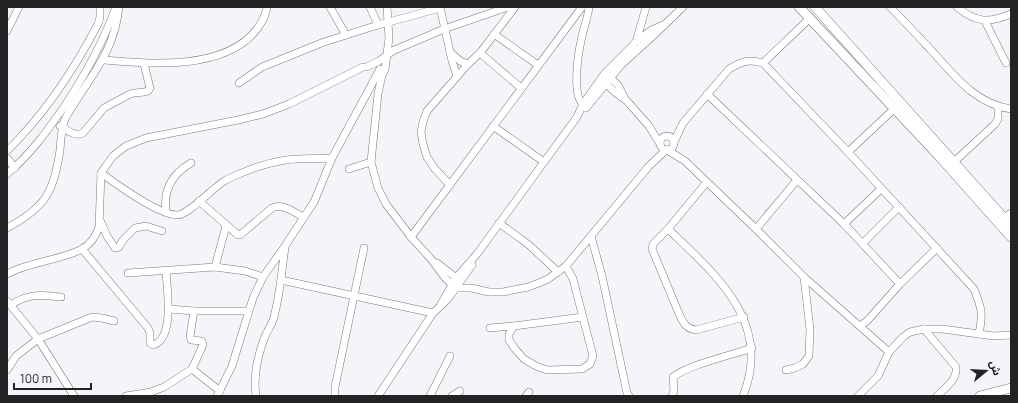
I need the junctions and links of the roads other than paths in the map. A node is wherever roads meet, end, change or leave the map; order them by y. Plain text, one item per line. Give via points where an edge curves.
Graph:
1 (19, 7) edge
2 (100, 7) edge
3 (107, 7) edge
4 (112, 7) edge
5 (116, 7) edge
6 (119, 7) edge
7 (266, 7) edge
8 (330, 7) edge
9 (370, 7) edge
10 (387, 7) edge
11 (440, 7) edge
12 (508, 7) edge
13 (515, 7) edge
14 (582, 7) edge
15 (589, 7) edge
16 (646, 7) edge
17 (683, 7) edge
18 (799, 7) edge
19 (815, 7) edge
20 (890, 7) edge
21 (957, 7) edge
22 (1011, 14) edge
23 (809, 19) junction
24 (985, 21) junction
25 (389, 22) junction
26 (378, 25) junction
27 (663, 25) junction
28 (444, 29) junction
29 (7, 31) edge
30 (494, 34) junction
31 (346, 35) junction
32 (636, 42) junction
33 (450, 51) junction
34 (480, 53) junction
35 (386, 55) junction
36 (103, 60) junction
37 (763, 63) junction
38 (1006, 63) dead end
39 (144, 64) junction
40 (468, 64) junction
41 (538, 66) junction
42 (381, 72) junction
43 (457, 76) junction
44 (606, 78) junction
45 (239, 83) dead end
46 (521, 88) junction
47 (368, 90) junction
48 (379, 92) junction
49 (707, 94) junction
50 (362, 101) junction
51 (583, 104) junction
52 (998, 106) junction
53 (894, 109) junction
54 (1011, 109) edge
55 (577, 116) junction
56 (54, 122) junction
57 (683, 123) junction
58 (493, 126) junction
59 (649, 126) junction
60 (62, 128) junction
61 (666, 136) junction
62 (674, 143) junction
63 (663, 148) junction
64 (7, 152) edge
65 (848, 152) junction
66 (7, 158) edge
67 (332, 158) junction
68 (685, 161) junction
69 (371, 162) junction
70 (544, 162) junction
71 (954, 162) junction
72 (191, 163) dead end
73 (15, 168) junction
74 (349, 168) dead end
75 (101, 173) junction
76 (7, 174) edge
77 (797, 180) junction
78 (706, 183) junction
79 (450, 185) junction
80 (881, 189) junction
81 (199, 201) junction
82 (899, 207) junction
83 (166, 212) junction
84 (1008, 215) edge
85 (303, 217) junction
86 (100, 219) junction
87 (500, 223) junction
88 (844, 224) junction
89 (226, 226) junction
90 (1011, 226) edge
91 (7, 228) edge
92 (668, 228) junction
93 (756, 229) junction
94 (162, 231) dead end
95 (590, 236) junction
96 (411, 237) junction
97 (1011, 237) edge
98 (863, 243) junction
99 (285, 246) junction
100 (364, 248) dead end
101 (937, 248) junction
102 (82, 249) junction
103 (566, 266) junction
104 (215, 267) junction
105 (166, 271) junction
106 (558, 272) junction
107 (128, 273) dead end
108 (7, 274) edge
109 (263, 277) junction
110 (804, 277) junction
111 (281, 280) junction
112 (458, 284) junction
113 (900, 284) junction
114 (353, 296) junction
115 (61, 297) dead end
116 (9, 303) edge
117 (169, 309) junction
118 (194, 311) junction
119 (248, 311) junction
120 (433, 313) junction
121 (583, 317) junction
122 (744, 317) junction
123 (114, 321) dead end
124 (514, 326) junction
125 (860, 326) junction
126 (490, 328) dead end
127 (924, 328) junction
128 (979, 334) junction
129 (1011, 335) edge
130 (38, 339) junction
131 (752, 348) junction
132 (889, 352) junction
133 (450, 356) dead end
134 (192, 369) junction
135 (7, 370) edge
136 (786, 370) dead end
137 (1011, 388) edge
138 (460, 391) dead end
139 (219, 394) edge
140 (626, 395) edge
141 (74, 396) edge
142 (126, 396) edge
143 (256, 396) edge
144 (335, 396) edge
145 (378, 396) edge
146 (430, 396) edge
147 (452, 396) edge
148 (672, 396) edge
149 (743, 396) edge
150 (858, 396) edge
151 (937, 396) edge
152 (980, 396) edge

1 - 29 street
2 - 64 street via 98,24 70,72 35,120
3 - 4 street
5 - 56 street via 93,60
6 - 36 street via 114,35
7 - 39 street via 266,13 253,34 228,51 200,60
8 - 31 street
9 - 26 street
10 - 25 street
11 - 25 street
11 - 28 street
12 - 28 street
13 - 30 street
14 - 41 street
15 - 51 street via 578,52 577,95
16 - 32 street
17 - 27 street
18 - 23 main road
19 - 71 main road
20 - 52 street via 965,87 980,98
21 - 24 street
22 - 24 street
23 - 37 street
23 - 53 main road
24 - 38 street
25 - 26 street
25 - 35 street
26 - 31 street
27 - 32 street
27 - 44 street
28 - 33 street
28 - 35 street
30 - 34 street
30 - 41 street
31 - 45 street via 262,67
32 - 44 street
33 - 40 street via 460,61
33 - 43 street
34 - 40 street
34 - 46 street
35 - 42 street via 385,70
35 - 75 street via 367,67 263,114 134,142 113,156
36 - 39 street
36 - 60 street via 69,112
37 - 49 street via 752,60 729,68
37 - 65 street
39 - 60 street via 150,88 148,91 130,94 104,108 80,135
40 - 43 street
41 - 46 street
42 - 47 street
42 - 48 street
43 - 79 street via 427,111 421,132 427,157
44 - 51 street
44 - 55 street
44 - 59 street via 616,93
46 - 58 street
47 - 48 street via 373,88
47 - 50 street
48 - 50 street
48 - 69 street
49 - 57 street
49 - 77 street
50 - 67 street
51 - 55 street
52 - 54 street
52 - 71 street via 998,119 995,124
53 - 65 street
53 - 97 main road
55 - 70 street
56 - 60 street
56 - 73 street
57 - 61 street
57 - 62 street
58 - 70 street
58 - 79 street
59 - 61 street
59 - 63 street
60 - 91 street via 58,163 50,192 30,214
61 - 62 street via 673,139
61 - 63 street via 661,139
62 - 63 street via 672,148
62 - 68 street
63 - 68 street
63 - 95 street
65 - 80 street
66 - 73 street
67 - 81 street via 286,160 258,167 225,180
67 - 85 street via 314,202
68 - 78 street
69 - 74 street
69 - 96 street via 378,188 386,204
70 - 87 street
71 - 84 main road
72 - 83 street via 182,168 170,181 166,195
73 - 76 street
75 - 83 street via 156,209
75 - 86 street
77 - 88 street
77 - 93 street
78 - 92 street
78 - 93 street
79 - 96 street
80 - 82 street
80 - 88 street
81 - 83 street via 185,214 174,215
81 - 89 street
82 - 98 street
82 - 101 street
84 - 90 main road
85 - 89 street via 277,206 240,235
85 - 99 street
86 - 94 street via 115,248 119,247 134,228 146,226
86 - 102 street via 97,233
87 - 106 street
87 - 112 street
88 - 98 street
89 - 104 street
92 - 122 street via 712,272 729,292
92 - 122 street via 653,244 652,249 684,324 690,330 696,330
93 - 110 street
95 - 103 street
95 - 140 street via 602,276
96 - 112 street
98 - 113 street
99 - 109 street
99 - 111 street
100 - 114 street
101 - 113 street
101 - 128 street via 974,289 982,316
102 - 108 street
102 - 117 street via 148,328 152,345 158,344 163,338
103 - 106 street
103 - 121 street via 573,279
104 - 105 street
104 - 109 street via 245,271
105 - 107 street
105 - 117 street
106 - 112 street via 528,287 503,292 489,292
109 - 119 street
110 - 125 street
110 - 136 street via 810,329 809,356 803,364
111 - 114 street
111 - 143 street via 274,316 255,372
112 - 120 street
113 - 125 street
114 - 120 street
114 - 144 street via 334,386
115 - 116 street via 31,296
116 - 130 street
117 - 118 street
118 - 119 street
118 - 134 street via 191,340 202,341 204,345
119 - 139 street via 232,366
120 - 145 street
121 - 124 street
121 - 124 street via 593,356 590,364 582,369 547,370 536,366 524,358 509,340 509,334
122 - 131 street
123 - 130 street via 92,317
124 - 126 street
125 - 132 street
127 - 128 street
127 - 132 street via 910,332
127 - 151 street via 956,367 957,372 954,379
128 - 129 street
130 - 135 street via 16,356
130 - 141 street
131 - 148 street via 678,373 673,377
131 - 149 street via 749,381
132 - 150 street via 878,376
133 - 146 street
134 - 139 street
134 - 142 street via 164,387
137 - 152 main road
138 - 147 street

